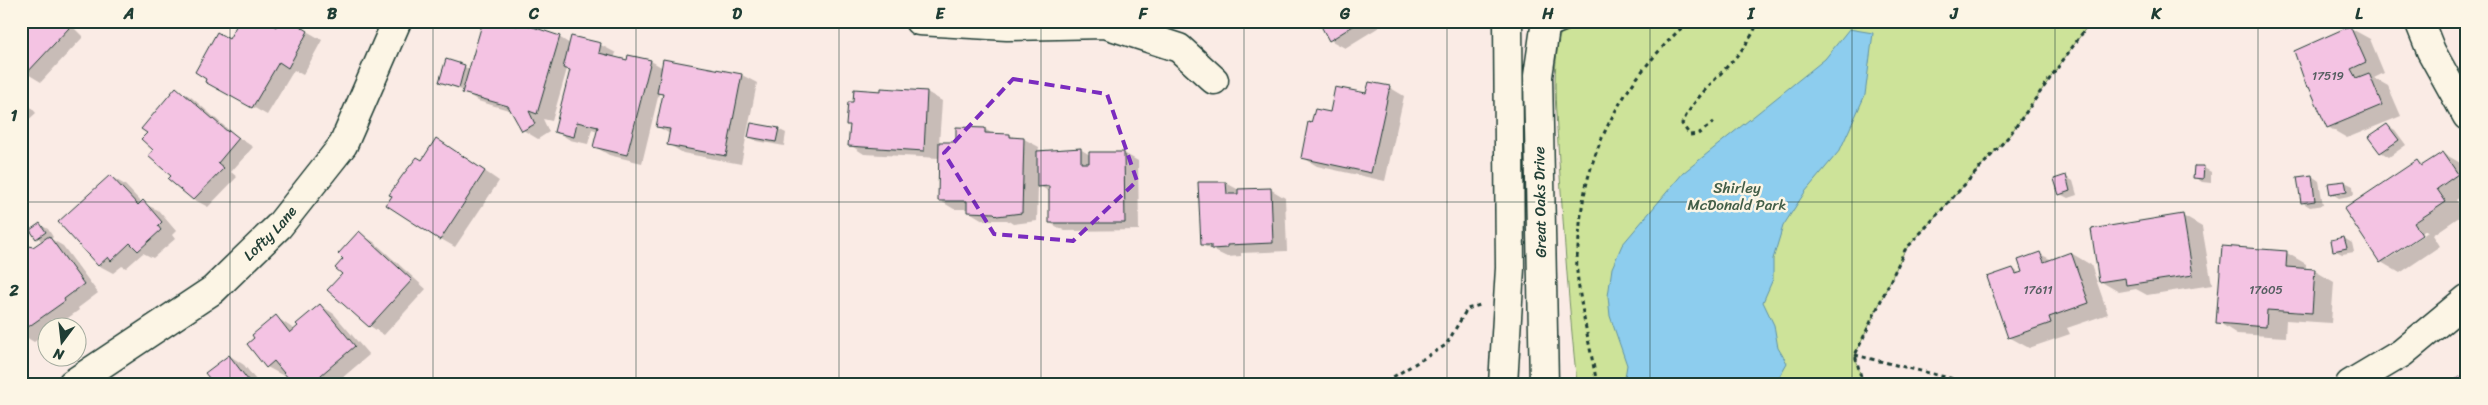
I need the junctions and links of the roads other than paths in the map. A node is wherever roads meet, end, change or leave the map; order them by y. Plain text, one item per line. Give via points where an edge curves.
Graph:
1 (397, 21) edge
2 (919, 21) edge
3 (1508, 21) edge
4 (2420, 21) edge
5 (1552, 24) edge
6 (1214, 80) dead end
7 (2467, 116) edge
8 (2467, 299) edge
9 (72, 384) edge
10 (1503, 384) edge
11 (1544, 384) edge
12 (2350, 384) edge

1 - 9 street, Lofty Lane via 343,145 279,226 213,290
2 - 6 street via 1007,26 1105,24 1179,48
3 - 10 street, Great Oaks Drive via 1509,301
4 - 7 street via 2431,50
5 - 11 street, Great Oaks Drive via 1538,76
8 - 12 street via 2402,353

